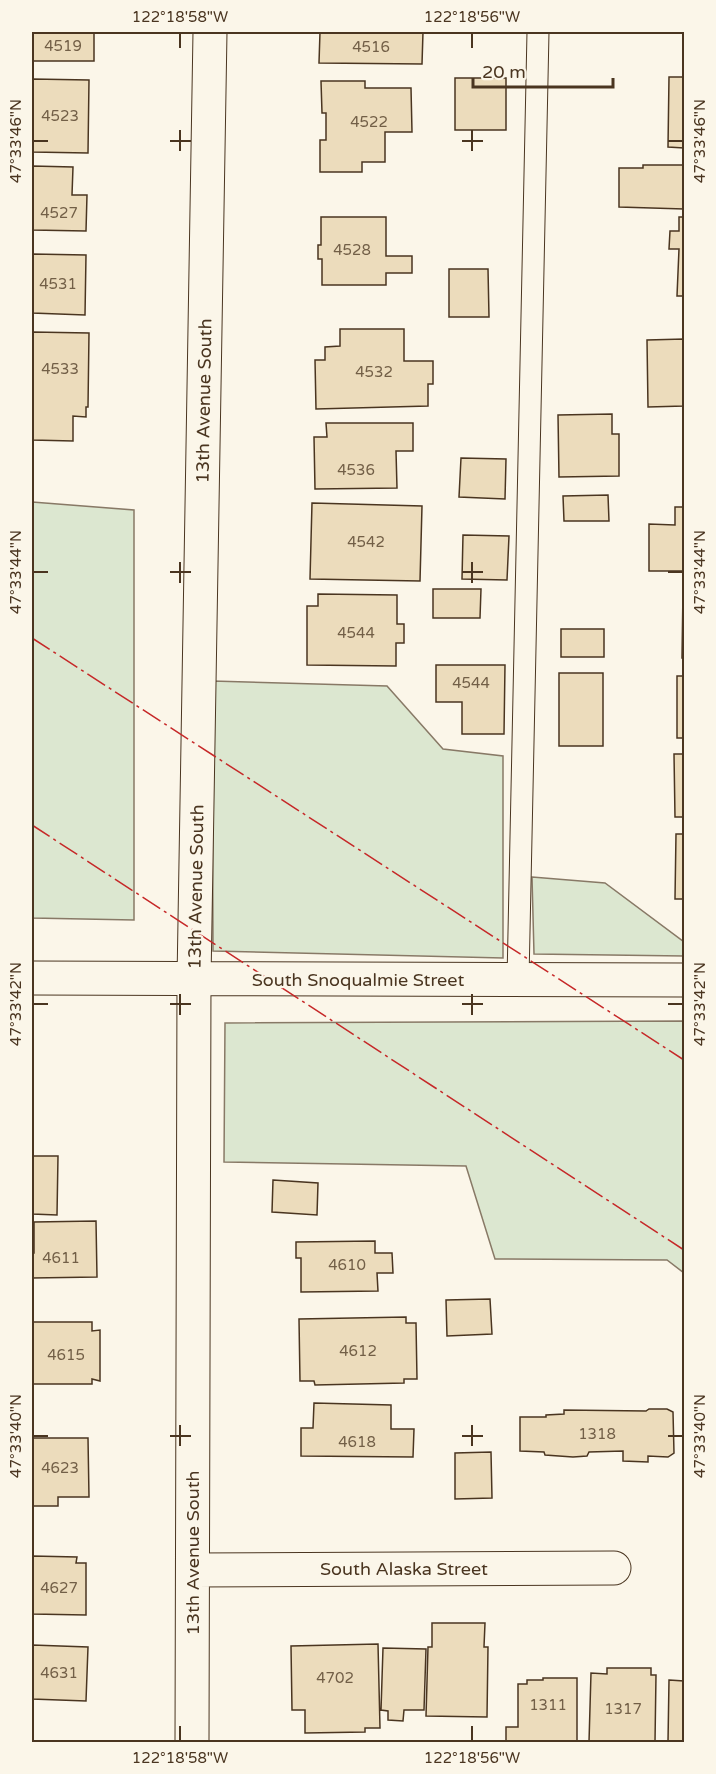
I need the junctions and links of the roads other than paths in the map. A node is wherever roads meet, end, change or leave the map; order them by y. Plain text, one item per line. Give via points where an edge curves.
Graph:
1 (210, 32) edge
2 (538, 32) edge
3 (32, 978) edge
4 (518, 979) junction
5 (194, 980) junction
6 (684, 981) edge
7 (614, 1568) dead end
8 (193, 1570) junction
9 (192, 1743) edge

1 - 5 street, 13th Avenue South
2 - 4 lane
3 - 5 street, South Snoqualmie Street
4 - 5 street, South Snoqualmie Street
4 - 6 street, South Snoqualmie Street
5 - 8 street, 13th Avenue South
7 - 8 street, South Alaska Street
8 - 9 street, 13th Avenue South

